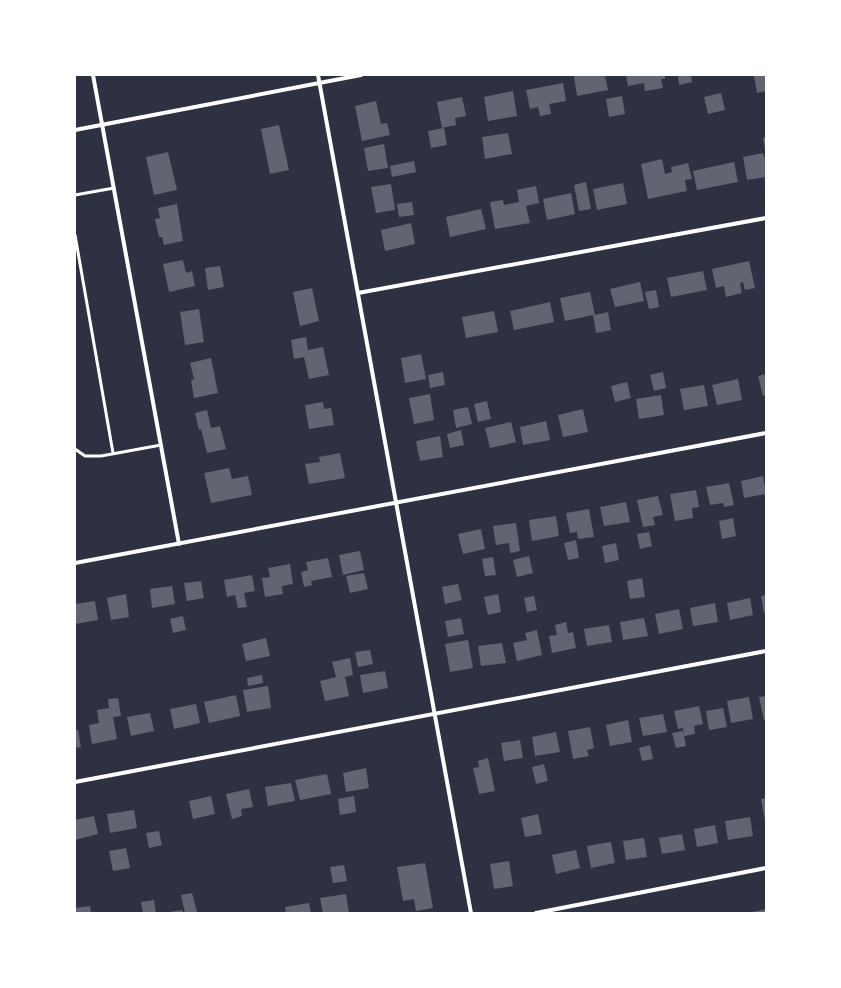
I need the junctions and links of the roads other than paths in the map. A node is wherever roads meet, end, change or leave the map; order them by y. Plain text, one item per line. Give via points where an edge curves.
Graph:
1 (94, 75) edge
2 (318, 75) edge
3 (361, 75) edge
4 (320, 83) junction
5 (103, 125) junction
6 (75, 130) edge
7 (114, 188) junction
8 (75, 195) edge
9 (766, 218) edge
10 (75, 235) edge
11 (358, 293) junction
12 (766, 434) edge
13 (161, 445) junction
14 (75, 449) edge
15 (113, 453) junction
16 (396, 503) junction
17 (179, 544) junction
18 (75, 563) edge
19 (766, 651) edge
20 (435, 715) junction
21 (75, 782) edge
22 (766, 868) edge
23 (471, 913) edge
24 (536, 913) edge

1 - 5 street
2 - 4 street
3 - 4 street
4 - 5 street
4 - 11 street
5 - 6 street
5 - 7 street
7 - 8 lane
7 - 13 street
9 - 11 street
10 - 15 lane
11 - 16 street
12 - 16 street
13 - 15 lane
13 - 17 street
14 - 15 lane via 85,456
16 - 17 street
16 - 20 street
17 - 18 street
19 - 20 street
20 - 21 street
20 - 23 street
22 - 24 street

